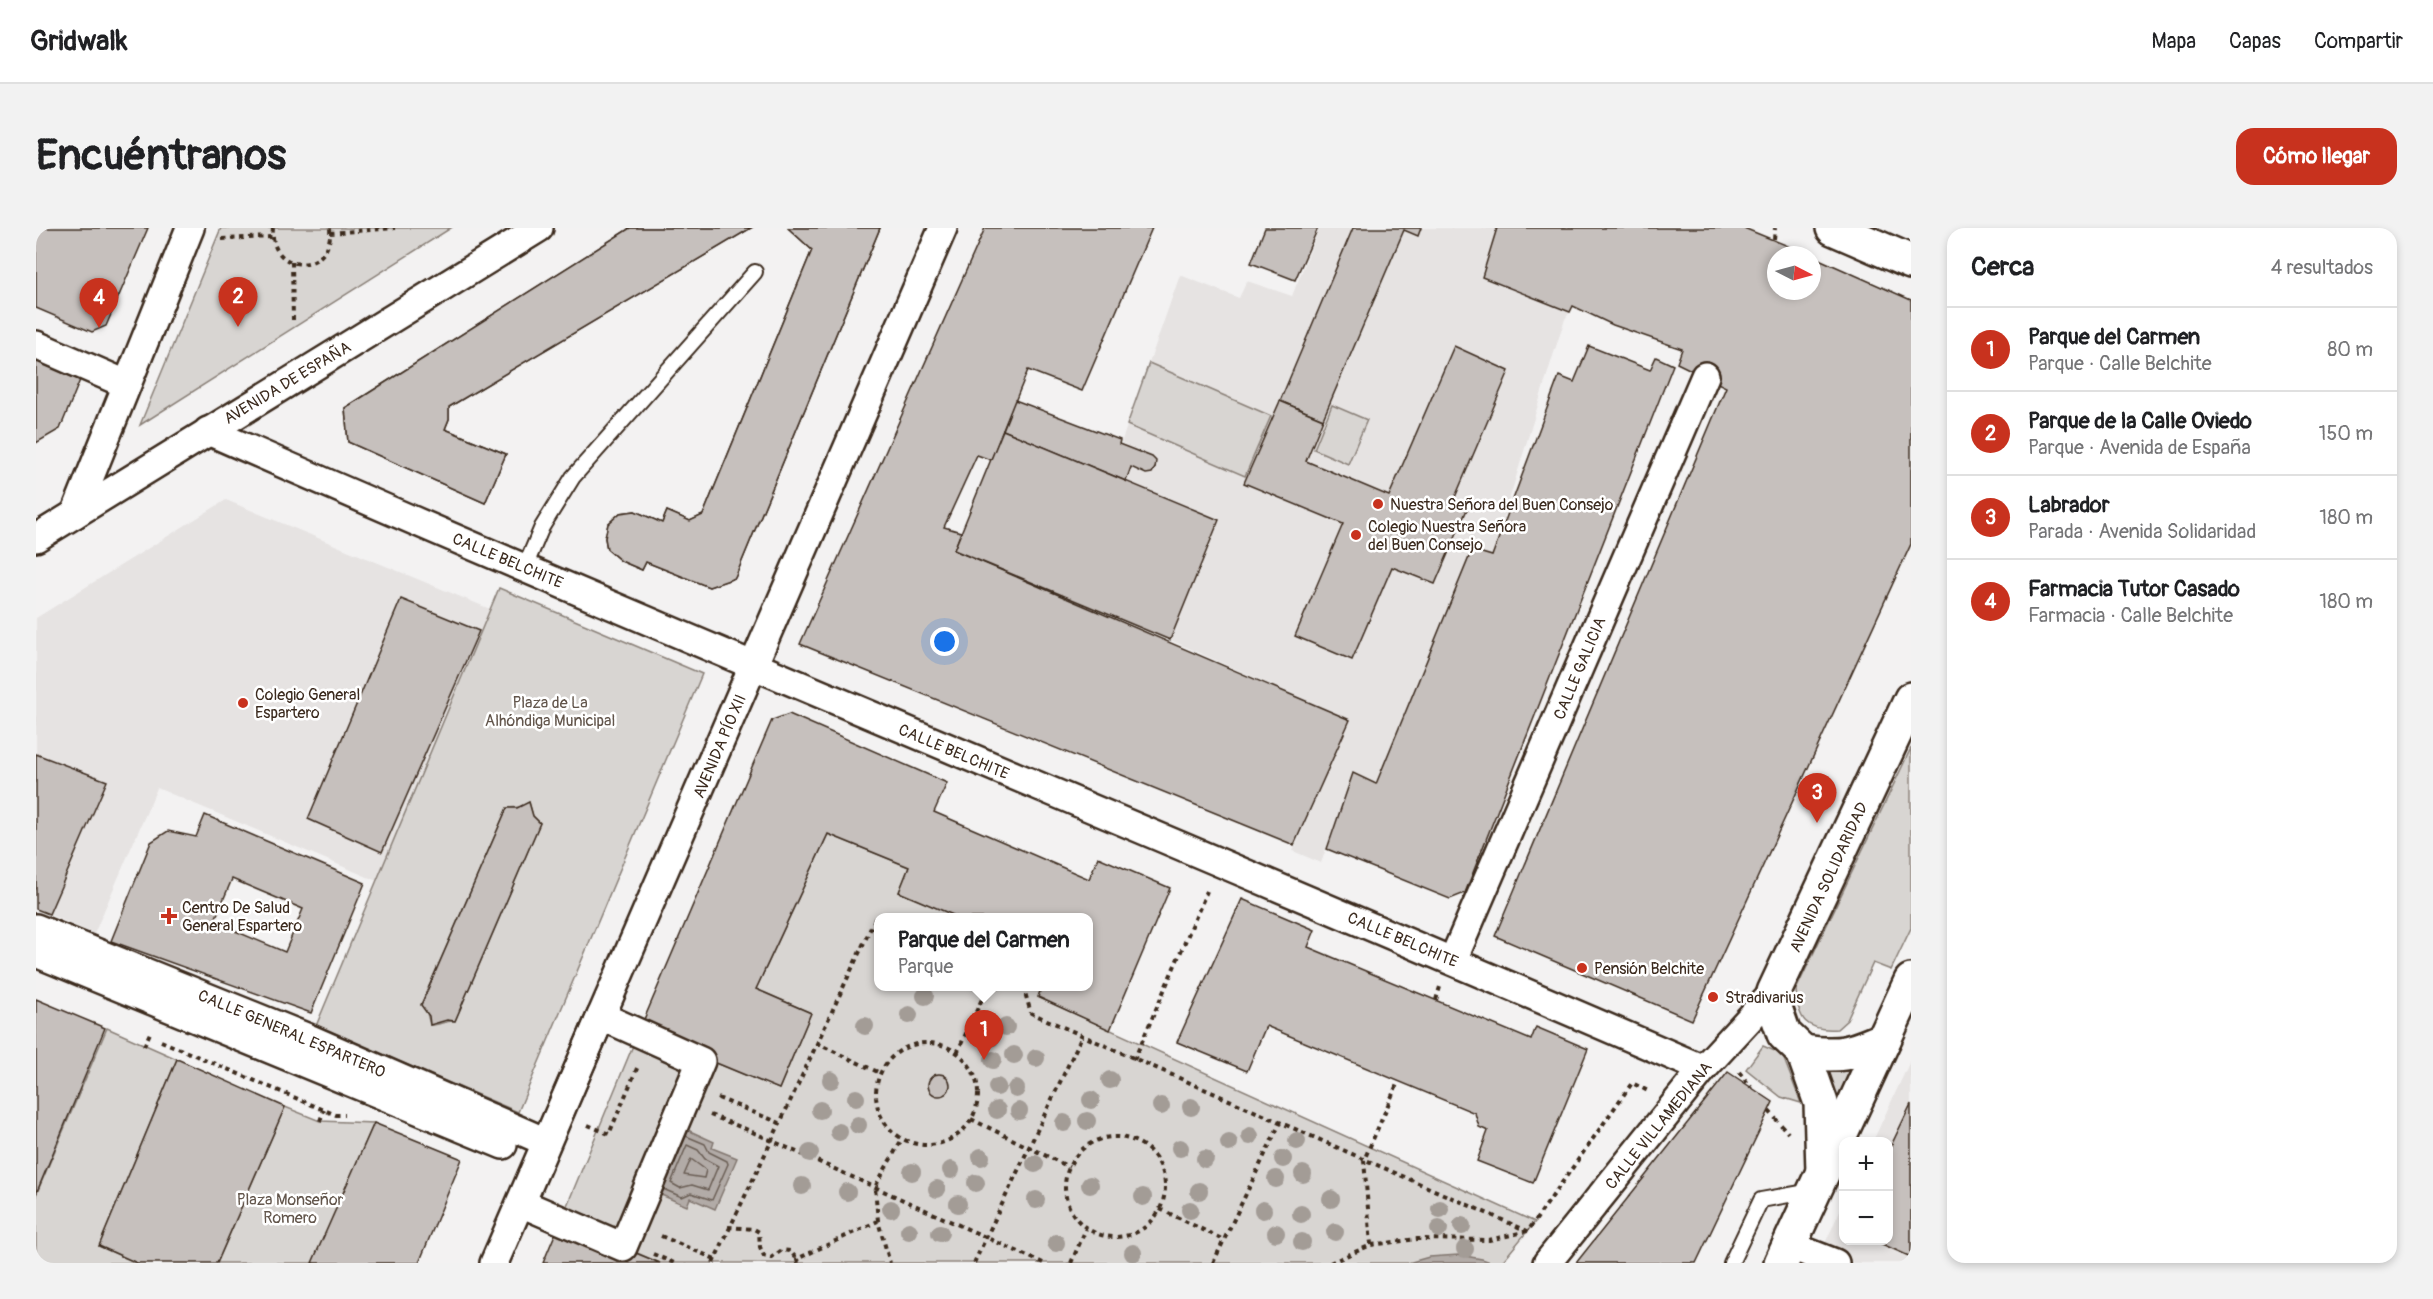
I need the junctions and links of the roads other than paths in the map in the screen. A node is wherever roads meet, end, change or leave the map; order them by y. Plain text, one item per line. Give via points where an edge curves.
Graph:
1 (190, 228) edge
2 (539, 228) edge
3 (943, 228) edge
4 (1833, 228) edge
5 (1911, 262) edge
6 (755, 272) dead end
7 (36, 345) edge
8 (1705, 376) dead end
9 (126, 384) junction
10 (208, 431) junction
11 (75, 514) junction
12 (36, 538) edge
13 (525, 567) junction
14 (754, 667) junction
15 (1911, 699) edge
16 (36, 928) edge
17 (36, 953) edge
18 (1453, 960) junction
19 (1911, 981) edge
20 (1774, 992) junction
21 (602, 1016) junction
22 (1884, 1039) junction
23 (1803, 1052) junction
24 (1703, 1069) junction
25 (560, 1113) junction
26 (546, 1142) junction
27 (503, 1145) dead end
28 (1818, 1181) junction
29 (521, 1203) junction
30 (1785, 1254) edge
31 (494, 1263) edge
32 (1547, 1263) edge
33 (1731, 1263) edge
34 (1835, 1263) edge

1 - 9 street
2 - 10 street, AVENIDA DE ESPAÑA
3 - 14 street, AVENIDA PÍO XII
4 - 5 main road
6 - 13 lane via 573,477 542,527
7 - 9 street
8 - 18 street, CALLE GALICIA
9 - 11 street
10 - 11 street, AVENIDA DE ESPAÑA
10 - 13 street, CALLE BELCHITE
11 - 12 street, AVENIDA DE ESPAÑA
13 - 14 street, CALLE BELCHITE
14 - 18 street, CALLE BELCHITE
14 - 21 street, AVENIDA PÍO XII
15 - 20 main road, AVENIDA SOLIDARIDAD
16 - 26 street, CALLE GENERAL ESPARTERO via 306,1037
17 - 27 street
18 - 24 street, CALLE BELCHITE
19 - 22 main road
20 - 23 main road via 1784,1034
20 - 24 street, CALLE VILLAMEDIANA
21 - 25 street, AVENIDA PÍO XII
21 - 29 street via 701,1061 623,1247
22 - 23 main road via 1832,1056
22 - 28 main road
23 - 28 main road via 1821,1103
24 - 32 street, CALLE VILLAMEDIANA
25 - 26 street, AVENIDA PÍO XII
25 - 29 street
26 - 29 street, AVENIDA PÍO XII
28 - 30 main road
28 - 33 lane via 1761,1200
29 - 31 street, AVENIDA PÍO XII
30 - 34 street

